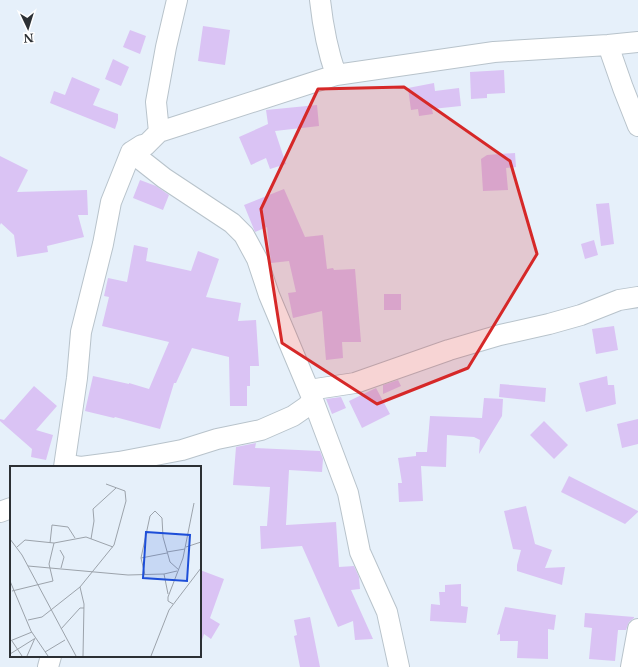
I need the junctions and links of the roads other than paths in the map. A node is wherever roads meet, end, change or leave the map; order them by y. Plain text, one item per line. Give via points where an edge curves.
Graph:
1 (177, 0) edge
2 (320, 0) edge
3 (638, 42) edge
4 (608, 45) junction
5 (336, 75) junction
6 (638, 126) edge
7 (159, 132) junction
8 (131, 152) junction
9 (638, 297) edge
10 (311, 395) junction
11 (65, 466) edge
12 (10, 508) edge
13 (0, 512) edge
14 (638, 629) edge
15 (51, 657) edge
16 (48, 667) edge
17 (399, 667) edge
18 (631, 667) edge

1 - 7 street via 156,102
2 - 5 street via 322,25
3 - 4 street
4 - 5 street via 494,52
4 - 6 street
5 - 7 street
7 - 8 street via 145,146 142,145
8 - 10 street via 174,185 232,223 244,235 257,259 269,295
8 - 11 street via 110,202 103,244 81,332
9 - 10 street via 619,300 581,315 456,348 355,383
10 - 11 street via 306,407 293,416 261,430 217,439 182,450 119,462
10 - 17 street via 348,493 360,552 387,612
12 - 13 street
14 - 18 street
15 - 16 street

